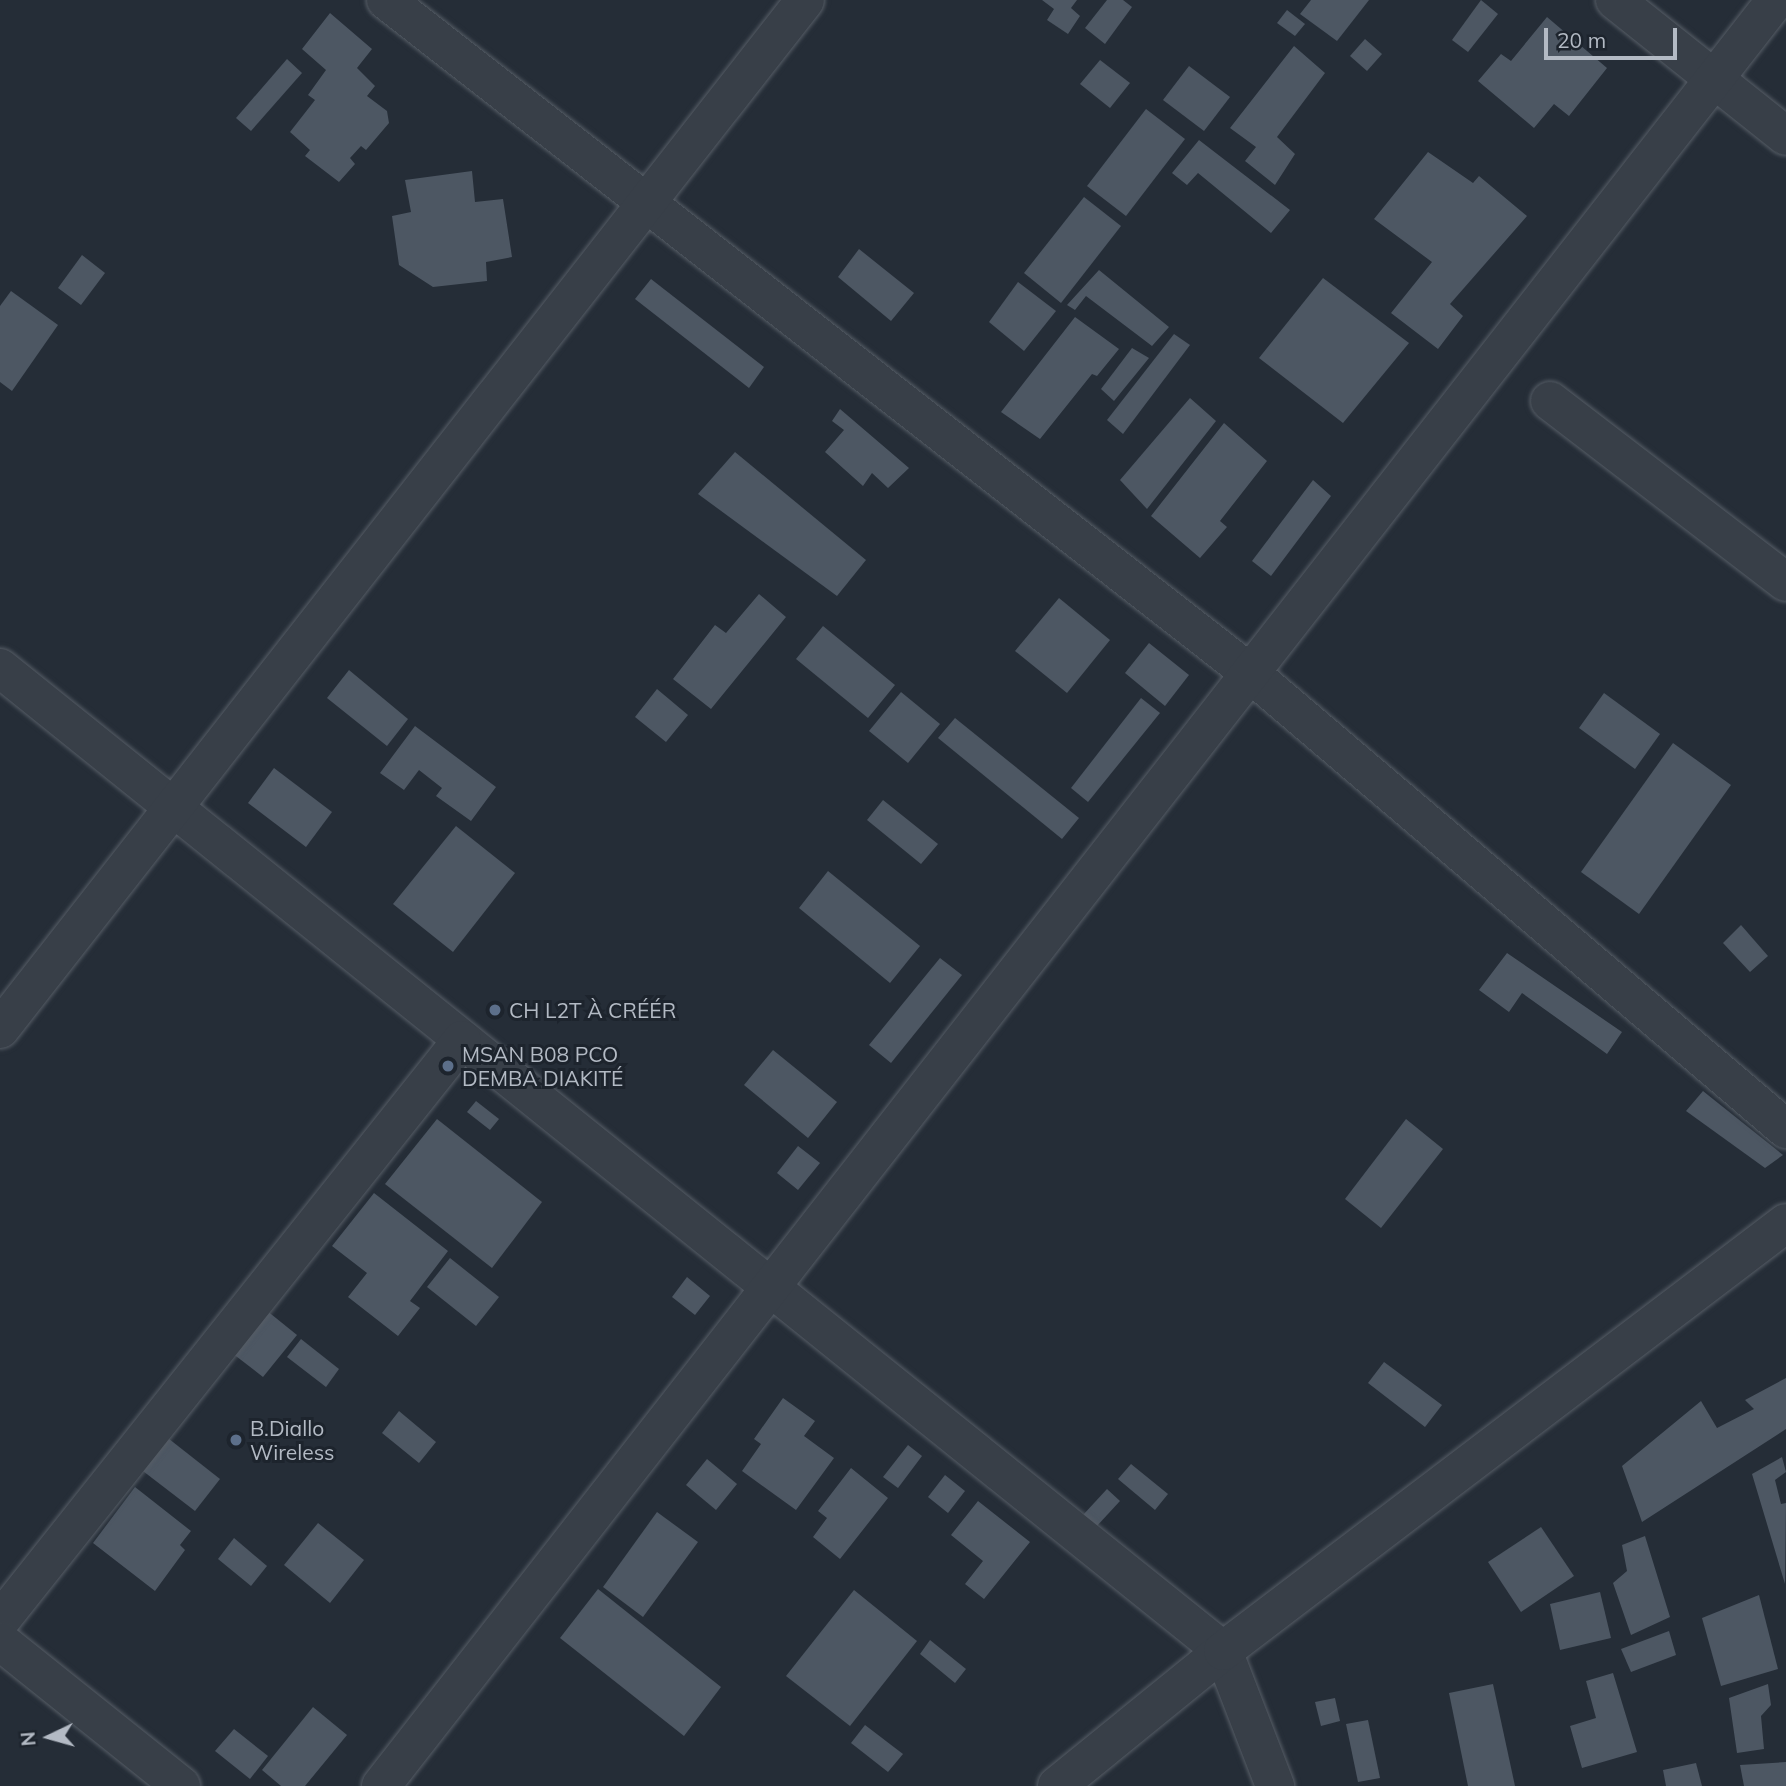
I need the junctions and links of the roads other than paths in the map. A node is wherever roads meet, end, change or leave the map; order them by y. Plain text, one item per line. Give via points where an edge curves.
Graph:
1 (386, 0) edge
2 (806, 0) edge
3 (1615, 0) edge
4 (1776, 0) edge
5 (1714, 79) junction
6 (1786, 136) edge
7 (646, 204) junction
8 (1550, 401) dead end
9 (1786, 582) edge
10 (0, 668) edge
11 (1250, 673) junction
12 (174, 807) junction
13 (0, 1029) edge
14 (461, 1040) junction
15 (1786, 1129) edge
16 (1786, 1223) edge
17 (770, 1287) junction
18 (0, 1620) edge
19 (0, 1641) edge
20 (1223, 1651) junction
21 (181, 1786) edge
22 (381, 1786) edge
23 (1057, 1786) edge
24 (1275, 1786) edge

1 - 7 street
2 - 7 street
3 - 5 street
4 - 5 street
5 - 6 street
5 - 11 street
7 - 11 street
7 - 12 street
8 - 9 street
10 - 12 street
11 - 15 street
11 - 17 street
12 - 13 street
12 - 14 street
14 - 17 street
14 - 18 street
16 - 20 street
17 - 20 street
17 - 22 street
19 - 21 street
20 - 23 street
20 - 24 street

